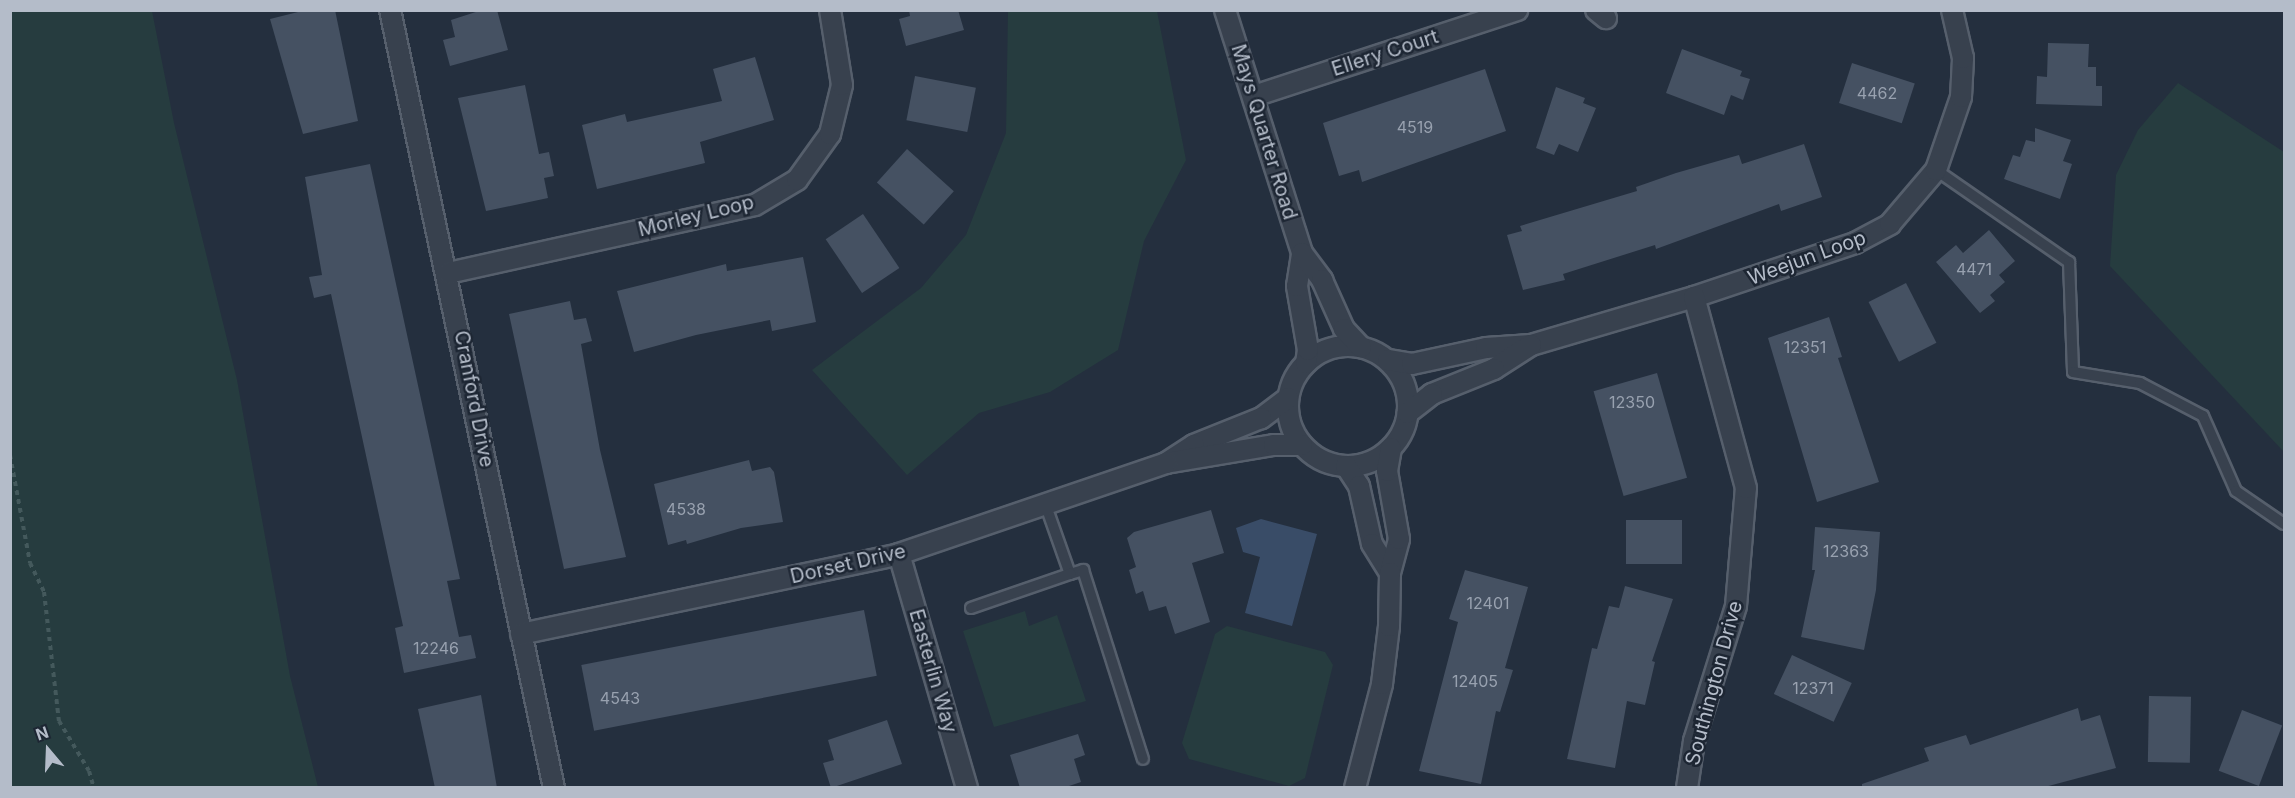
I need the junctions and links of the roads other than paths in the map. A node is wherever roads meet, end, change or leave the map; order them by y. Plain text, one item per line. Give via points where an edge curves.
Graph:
1 (390, 10) edge
2 (830, 10) edge
3 (1225, 10) edge
4 (1516, 10) edge
5 (1952, 10) edge
6 (1254, 96) junction
7 (1936, 170) junction
8 (1302, 253) junction
9 (448, 273) junction
10 (1694, 297) junction
11 (1531, 345) junction
12 (1361, 346) junction
13 (1388, 360) junction
14 (1306, 363) junction
15 (1288, 398) junction
16 (1408, 412) junction
17 (1302, 445) junction
18 (1391, 448) junction
19 (1166, 464) junction
20 (1346, 466) junction
21 (1046, 506) junction
22 (2284, 525) edge
23 (899, 554) junction
24 (1390, 573) junction
25 (1070, 574) junction
26 (971, 608) dead end
27 (521, 634) junction
28 (1143, 759) dead end
29 (554, 788) edge
30 (967, 788) edge
31 (1355, 788) edge
32 (1687, 788) edge

1 - 9 street, Cranford Drive
2 - 9 street, Morley Loop via 842,85 830,134 797,180 755,205
3 - 6 street, Mays Quarter Road
4 - 6 street, Ellery Court
5 - 7 street, Weejun Loop via 1963,58 1961,97
6 - 8 street, Mays Quarter Road
7 - 10 street, Weejun Loop via 1890,224 1856,243
7 - 22 lane via 2069,262 2073,372 2140,383 2203,416 2236,491
8 - 12 street, Mays Quarter Road via 1322,280 1344,329
8 - 14 street, Mays Quarter Road via 1297,286 1308,350
9 - 27 street, Cranford Drive
10 - 11 street, Weejun Loop
10 - 32 street, Southington Drive via 1746,488 1736,606 1694,741
11 - 13 street, Weejun Loop via 1486,348 1412,364
11 - 16 street, Weejun Loop via 1494,369 1432,394
12 - 13 street, Mays Quarter Road
12 - 14 street via 1322,351
13 - 16 street, Mays Quarter Road via 1405,384
14 - 15 street via 1294,379
15 - 17 street via 1291,423
15 - 19 street, Dorset Drive via 1261,418 1194,445
16 - 18 street, Mays Quarter Road via 1400,438
17 - 19 street, Dorset Drive via 1274,445
17 - 20 street via 1315,456
18 - 20 street via 1370,461
18 - 24 street, Mays Quarter Road via 1387,471 1399,538
19 - 21 street, Dorset Drive
20 - 24 street via 1359,486 1372,544
21 - 23 street, Dorset Drive
21 - 25 lane
23 - 27 street, Dorset Drive
23 - 30 street, Easterlin Way
24 - 31 street, Mays Quarter Road via 1382,684
25 - 26 lane
25 - 28 lane via 1083,570
27 - 29 street, Cranford Drive

